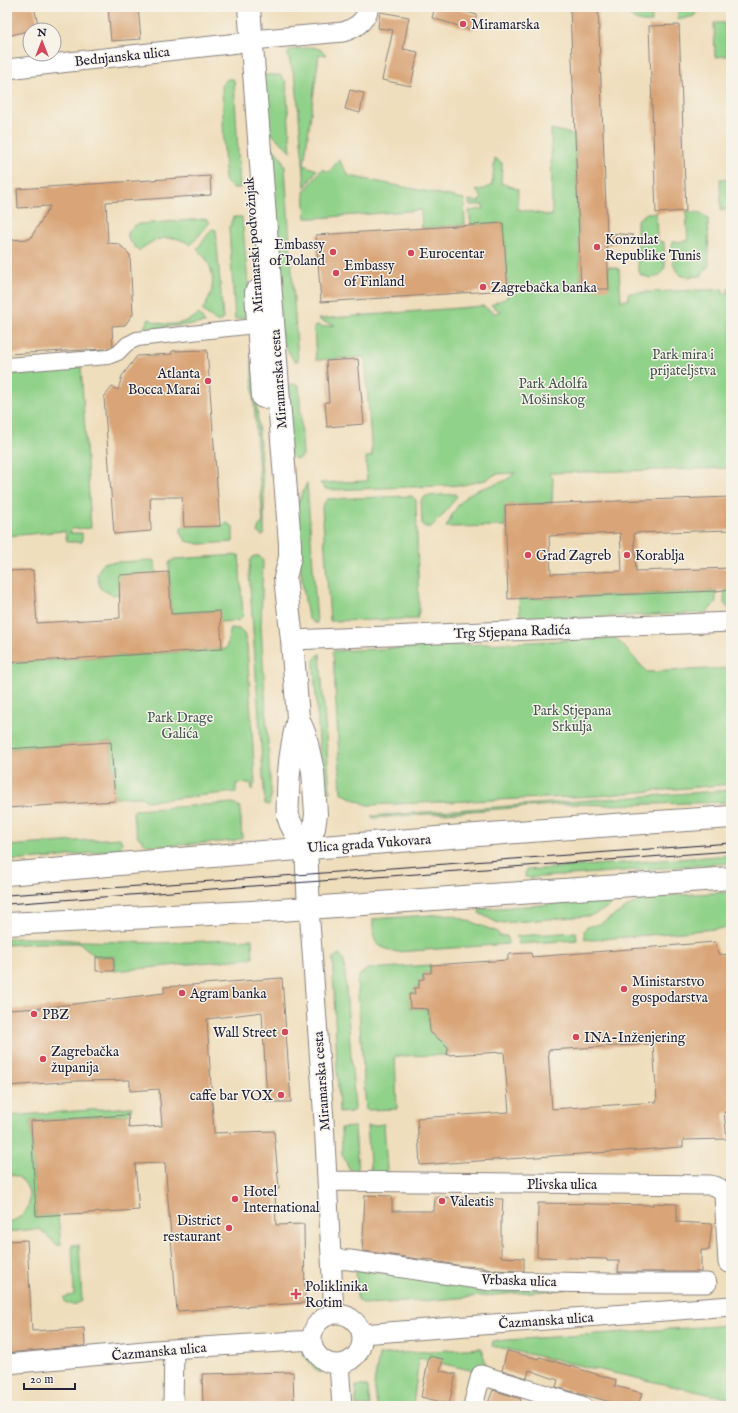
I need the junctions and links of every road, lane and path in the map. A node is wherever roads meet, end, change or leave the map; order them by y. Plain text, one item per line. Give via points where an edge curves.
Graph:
1 (236, 7) edge
2 (249, 7) edge
3 (369, 7) edge
4 (245, 41) junction
5 (7, 69) edge
6 (246, 327) dead end
7 (7, 364) edge
8 (731, 622) edge
9 (292, 640) junction
10 (731, 817) edge
11 (306, 848) junction
12 (7, 874) edge
13 (731, 878) edge
14 (309, 908) junction
15 (7, 924) edge
16 (327, 1181) junction
17 (331, 1259) junction
18 (728, 1263) dead end
19 (707, 1283) dead end
20 (731, 1306) edge
21 (334, 1314) junction
22 (362, 1334) junction
23 (312, 1340) junction
24 (174, 1349) junction
25 (7, 1364) edge
26 (339, 1364) junction
27 (573, 1405) edge
28 (173, 1406) edge
29 (342, 1406) edge
30 (473, 1406) edge

1 - 4 main road
2 - 4 main road, Miramarska cesta
3 - 4 street via 364,19 347,31
4 - 5 street, Bednjanska ulica
4 - 9 main road, Miramarska cesta via 290,544 285,578
6 - 7 street via 137,339 108,357
8 - 9 street, Trg Stjepana Radića
9 - 11 main road, Miramarska cesta via 298,718 305,735 313,770 316,814 314,828
10 - 11 main road, Ulica grada Vukovara
11 - 12 main road, Ulica grada Vukovara
11 - 14 main road, Miramarska cesta
13 - 14 main road
14 - 15 main road
14 - 16 street, Miramarska cesta
16 - 17 street, Miramarska cesta
16 - 18 street, Plivska ulica via 713,1185 724,1194
17 - 19 street, Vrbaska ulica via 491,1281
17 - 21 street, Miramarska cesta
20 - 22 street, Čazmanska ulica
21 - 22 street via 350,1317 356,1322
21 - 23 street via 320,1320 312,1333
22 - 26 street via 358,1353 352,1359
23 - 24 street, Čazmanska ulica
23 - 26 street via 317,1354 322,1359
24 - 25 street, Čazmanska ulica
24 - 28 street
26 - 29 street
27 - 30 street via 481,1375

